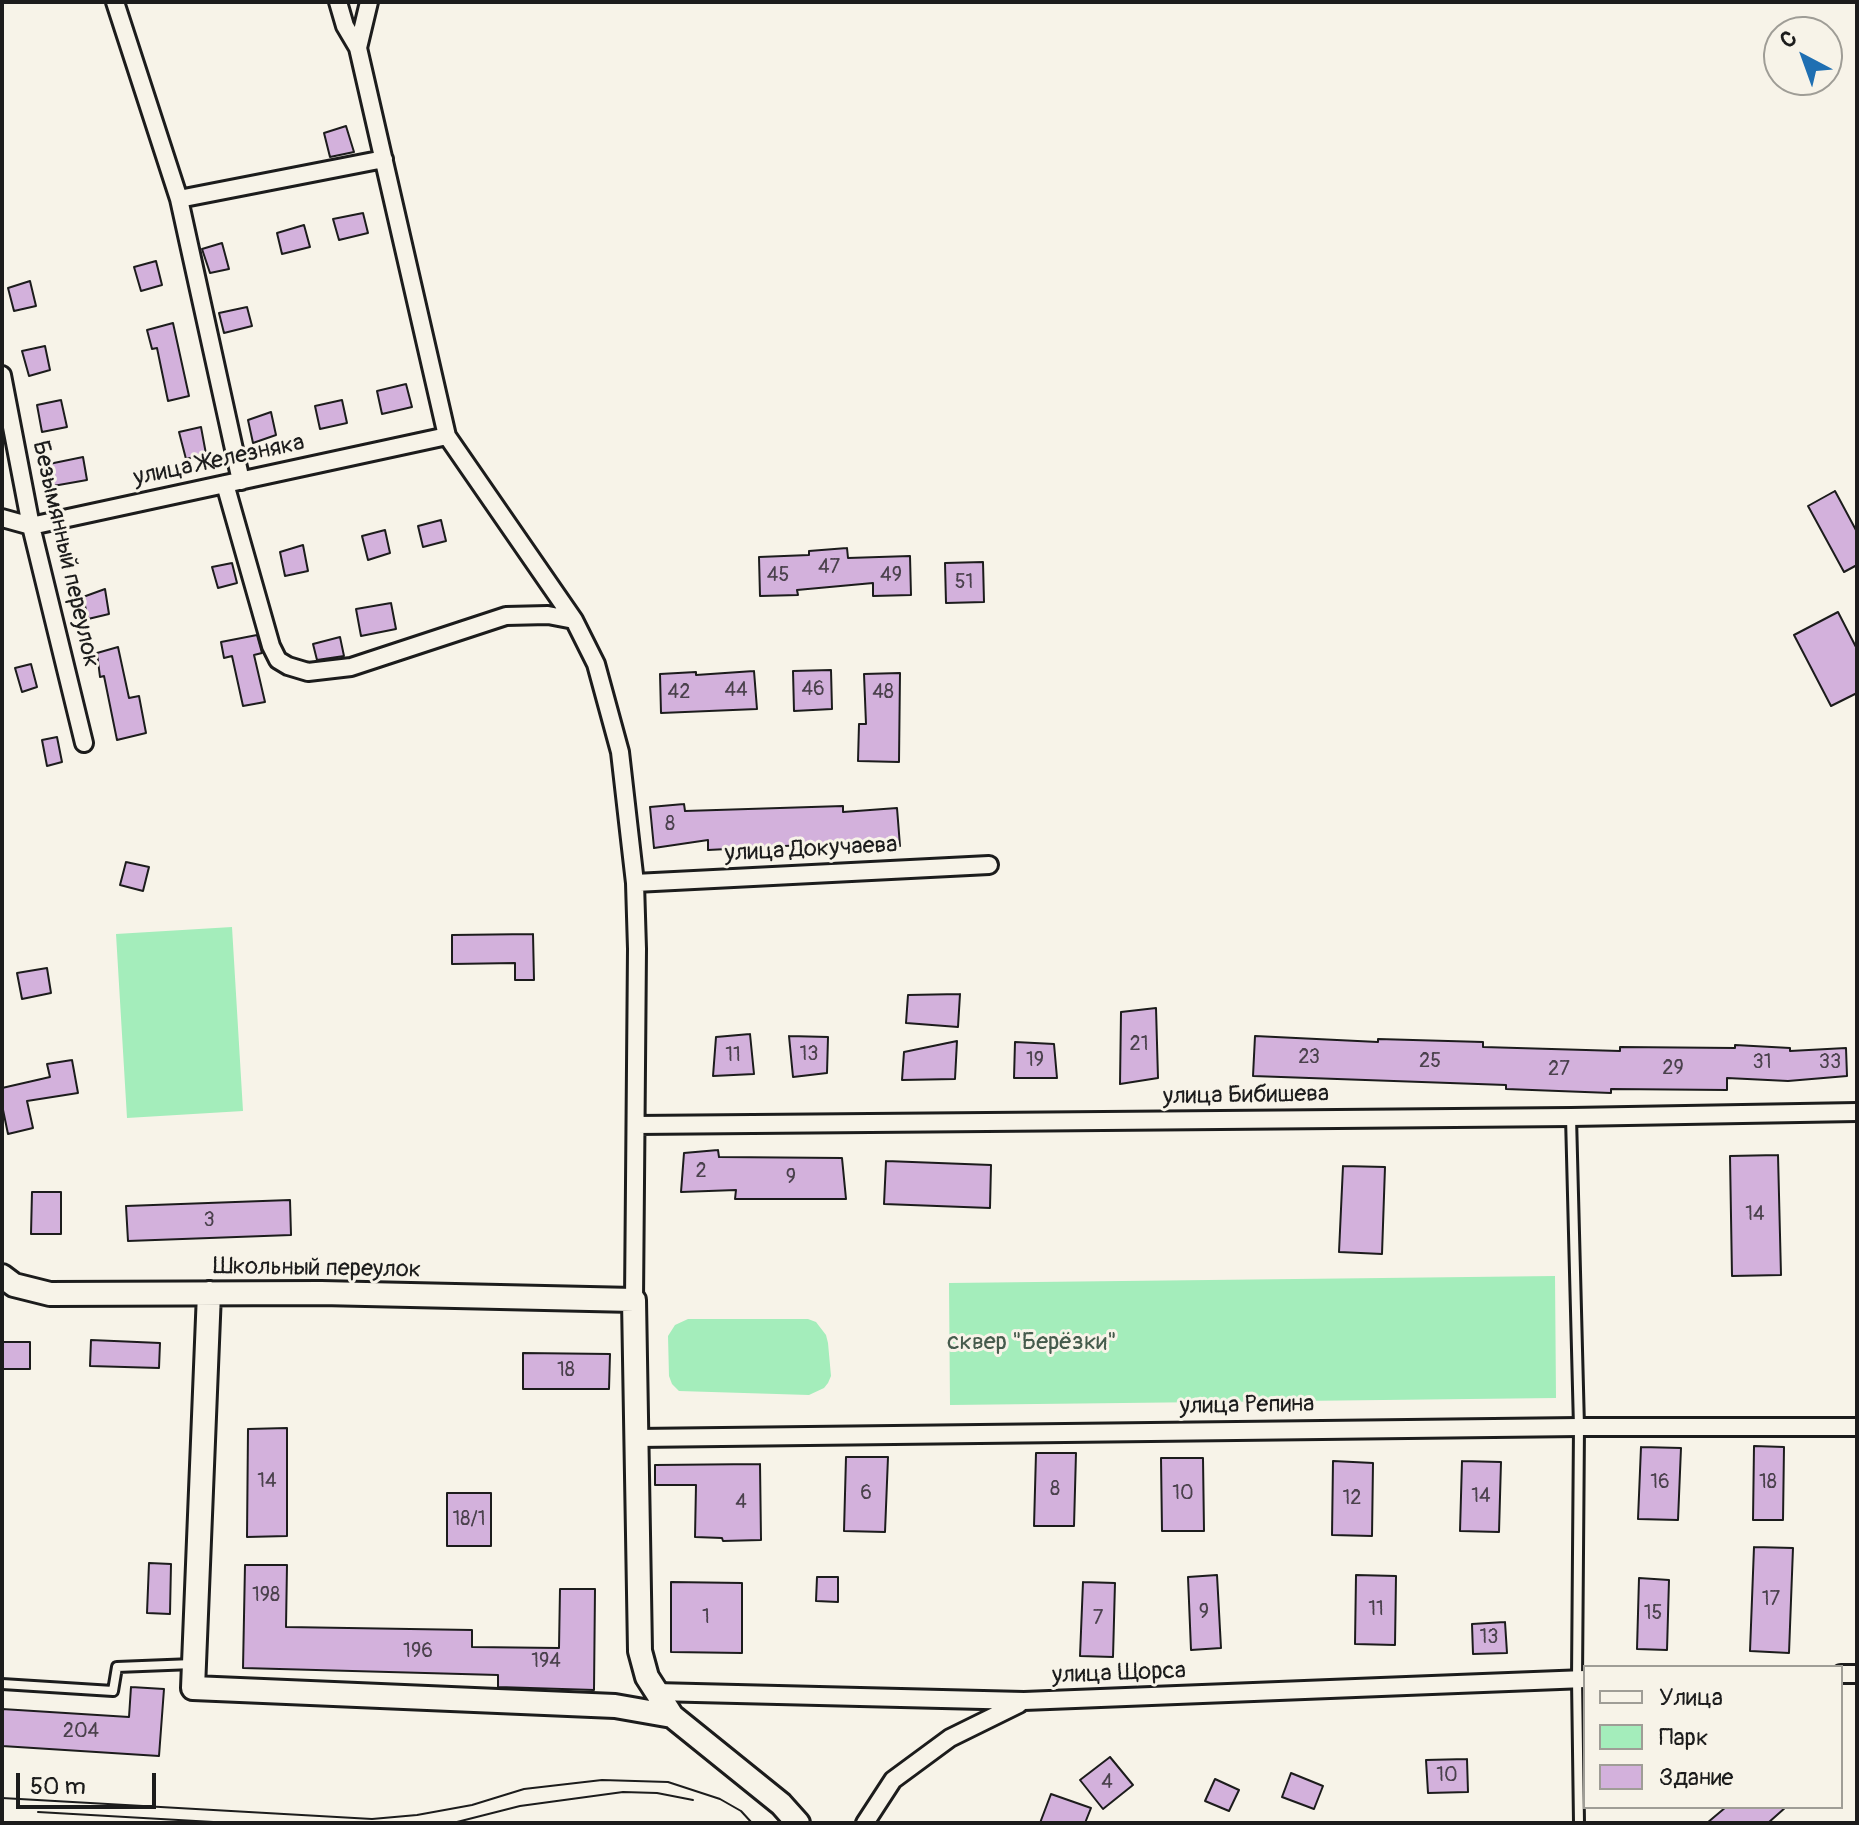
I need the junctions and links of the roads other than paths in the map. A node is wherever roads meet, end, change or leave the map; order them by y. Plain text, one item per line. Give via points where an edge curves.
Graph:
1 (115, 2) edge
2 (338, 2) edge
3 (369, 2) edge
4 (358, 48) junction
5 (384, 159) junction
6 (179, 199) junction
7 (2, 375) edge
8 (447, 436) junction
9 (233, 482) junction
10 (2, 518) edge
11 (31, 526) junction
12 (574, 620) junction
13 (84, 743) dead end
14 (989, 865) dead end
15 (635, 883) junction
16 (1857, 1112) edge
17 (1571, 1117) junction
18 (636, 1125) junction
19 (2, 1277) edge
20 (209, 1293) junction
21 (634, 1300) junction
22 (1579, 1427) junction
23 (1857, 1427) edge
24 (637, 1438) junction
25 (194, 1664) junction
26 (1581, 1679) edge
27 (2, 1684) edge
28 (655, 1692) junction
29 (1024, 1701) junction
30 (672, 1716) junction
31 (798, 1823) edge
32 (865, 1823) edge
33 (1579, 1823) edge

1 - 6 street
2 - 4 street
3 - 4 street
4 - 5 street
5 - 6 street
5 - 8 street
6 - 9 street
7 - 11 street, Безымянный переулок
8 - 9 street, улица Железняка
8 - 12 street
9 - 11 street, улица Железняка
9 - 12 street via 271,646 288,666 308,672 351,667 506,616
10 - 11 street, улица Железняка
11 - 13 street, Безымянный переулок
12 - 15 street via 596,664 620,752
14 - 15 street, улица Докучаева
15 - 18 street
16 - 17 street, улица Бибишева
17 - 18 street, улица Бибишева
17 - 22 lane
18 - 21 street
19 - 20 street, Школьный переулок via 50,1294
20 - 21 street, Школьный переулок
20 - 25 street
21 - 24 street
22 - 23 street, улица Репина
22 - 24 street, улица Репина
22 - 26 lane
24 - 28 street via 640,1651
25 - 27 lane via 117,1667 113,1691
25 - 30 street via 193,1688 615,1706
26 - 29 street, улица Щорса
26 - 33 lane
28 - 29 street, улица Щорса
28 - 30 street
29 - 32 street via 950,1738 893,1780
30 - 31 street

